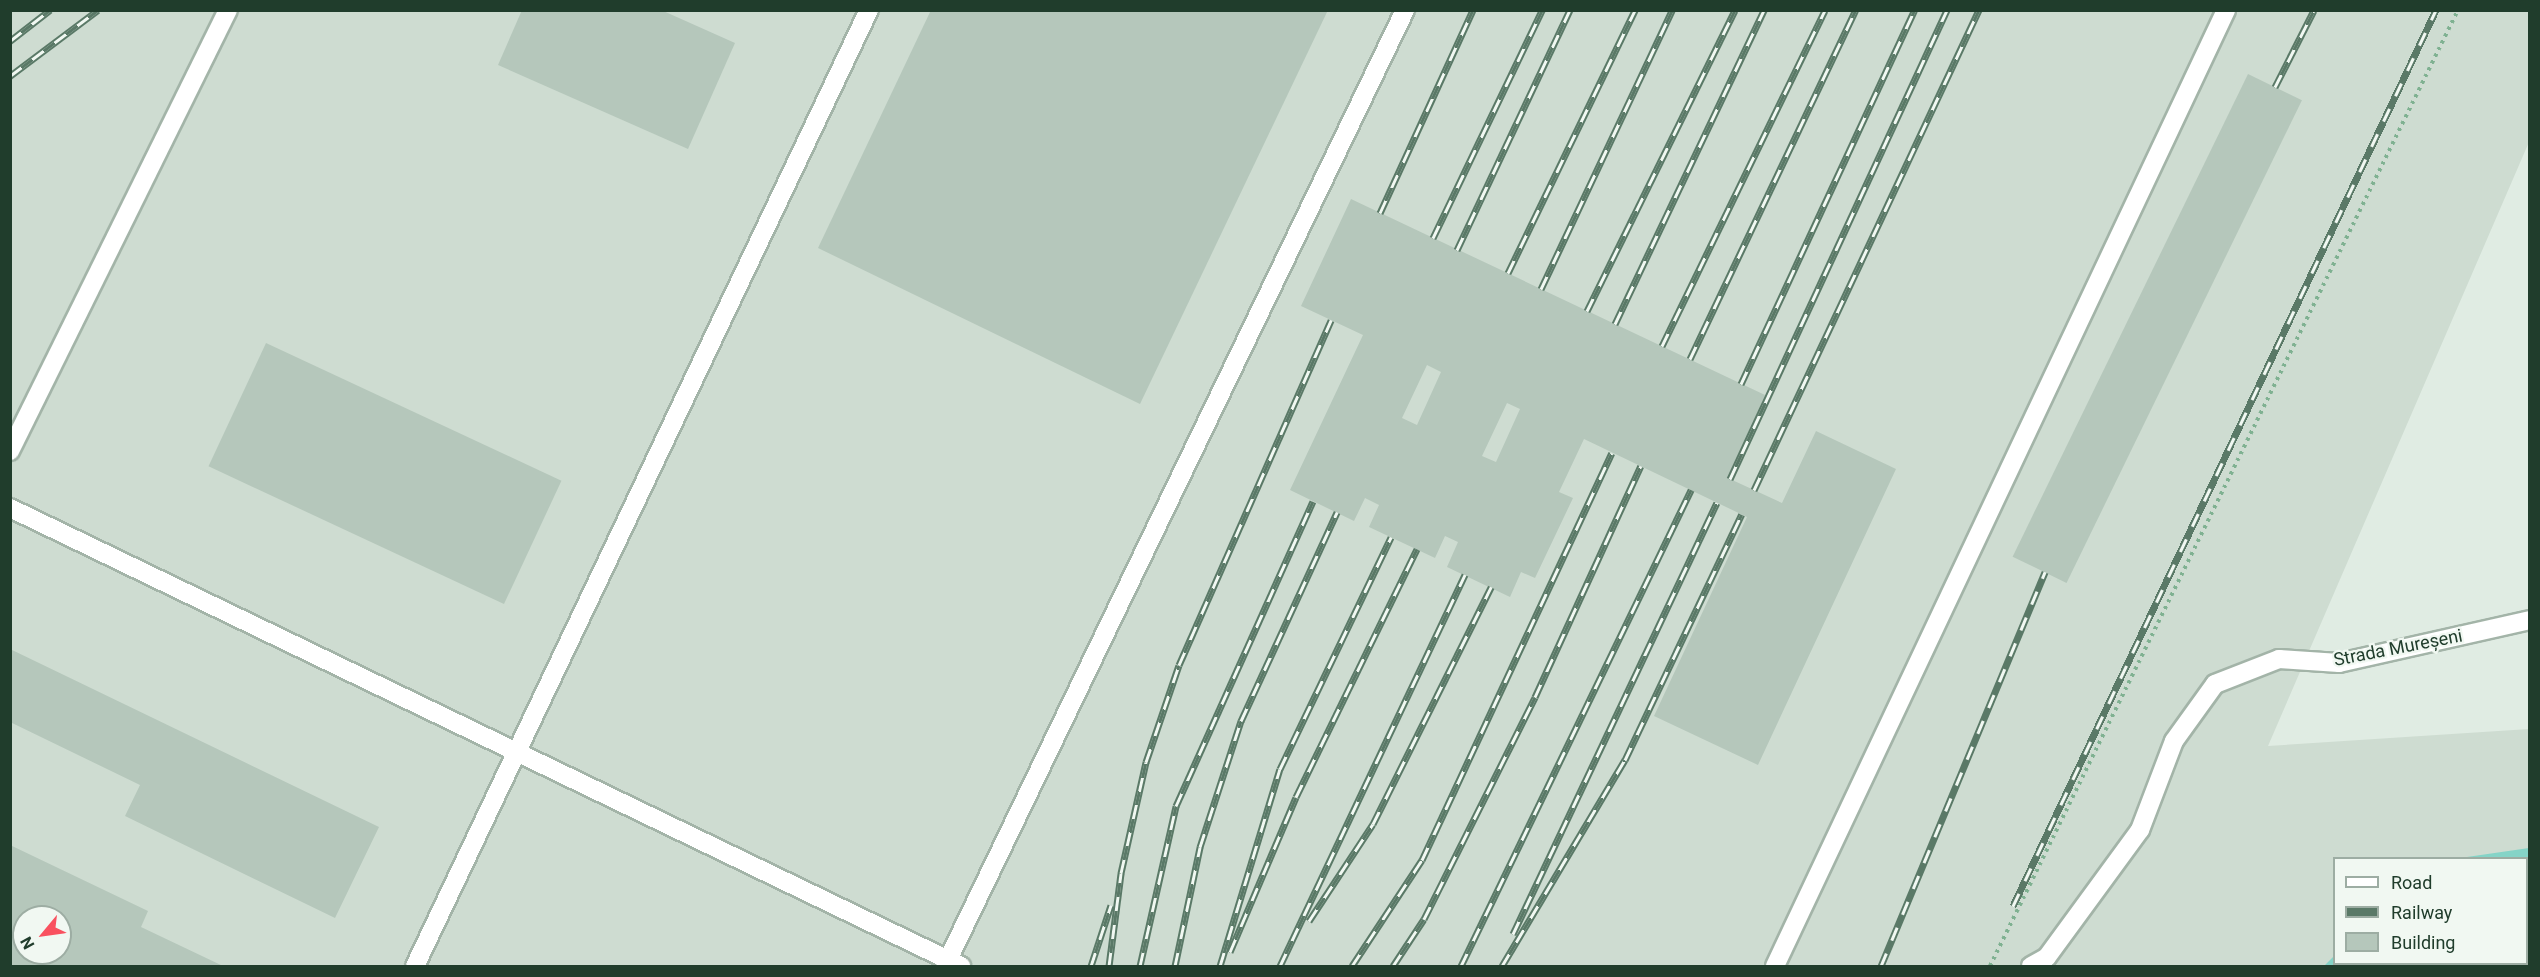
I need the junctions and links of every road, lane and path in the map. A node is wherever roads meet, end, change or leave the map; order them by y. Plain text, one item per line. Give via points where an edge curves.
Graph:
1 (228, 10) edge
2 (868, 10) edge
3 (1405, 10) edge
4 (2226, 10) edge
5 (2458, 10) edge
6 (10, 451) edge
7 (10, 508) edge
8 (2529, 620) edge
9 (513, 750) junction
10 (951, 964) edge
11 (415, 966) edge
12 (1775, 966) edge
13 (1990, 966) edge
14 (2031, 966) edge

1 - 6 street
2 - 9 street
3 - 10 street
4 - 12 street
5 - 13 path
7 - 9 street
8 - 14 street, Strada Mureșeni via 2338,663 2279,659 2215,684 2174,741 2140,830 2060,940
9 - 10 street
9 - 11 street

